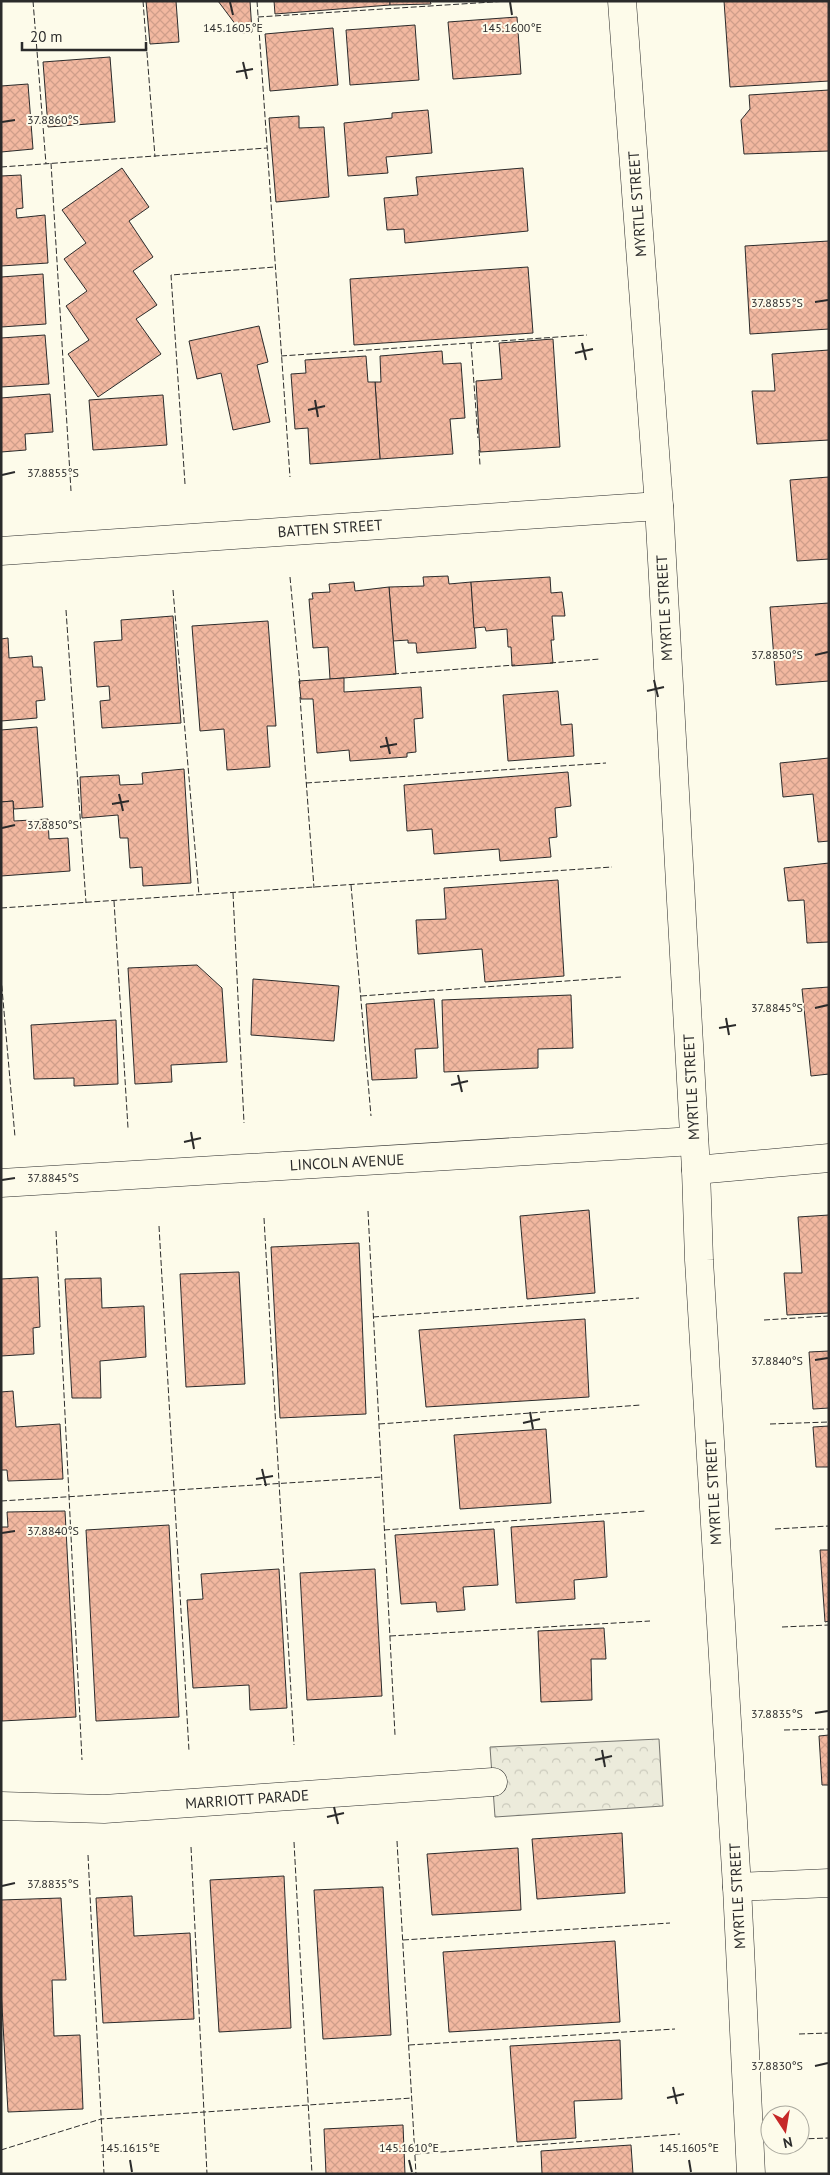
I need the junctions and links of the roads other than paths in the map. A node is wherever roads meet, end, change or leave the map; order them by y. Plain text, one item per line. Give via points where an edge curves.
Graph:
1 (622, 1) edge
2 (659, 506) junction
3 (1, 551) edge
4 (694, 1141) junction
5 (829, 1158) edge
6 (696, 1170) junction
7 (1, 1183) edge
8 (493, 1782) dead end
9 (1, 1806) edge
10 (829, 1882) edge
11 (736, 1887) junction
12 (751, 2174) edge

1 - 2 street, MYRTLE STREET
2 - 3 street, BATTEN STREET
2 - 4 street, MYRTLE STREET
4 - 6 street, MYRTLE STREET
4 - 7 street, LINCOLN AVENUE
5 - 6 street
6 - 11 street, MYRTLE STREET
8 - 9 street, MARRIOTT PARADE via 104,1809
10 - 11 street
11 - 12 street, MYRTLE STREET

